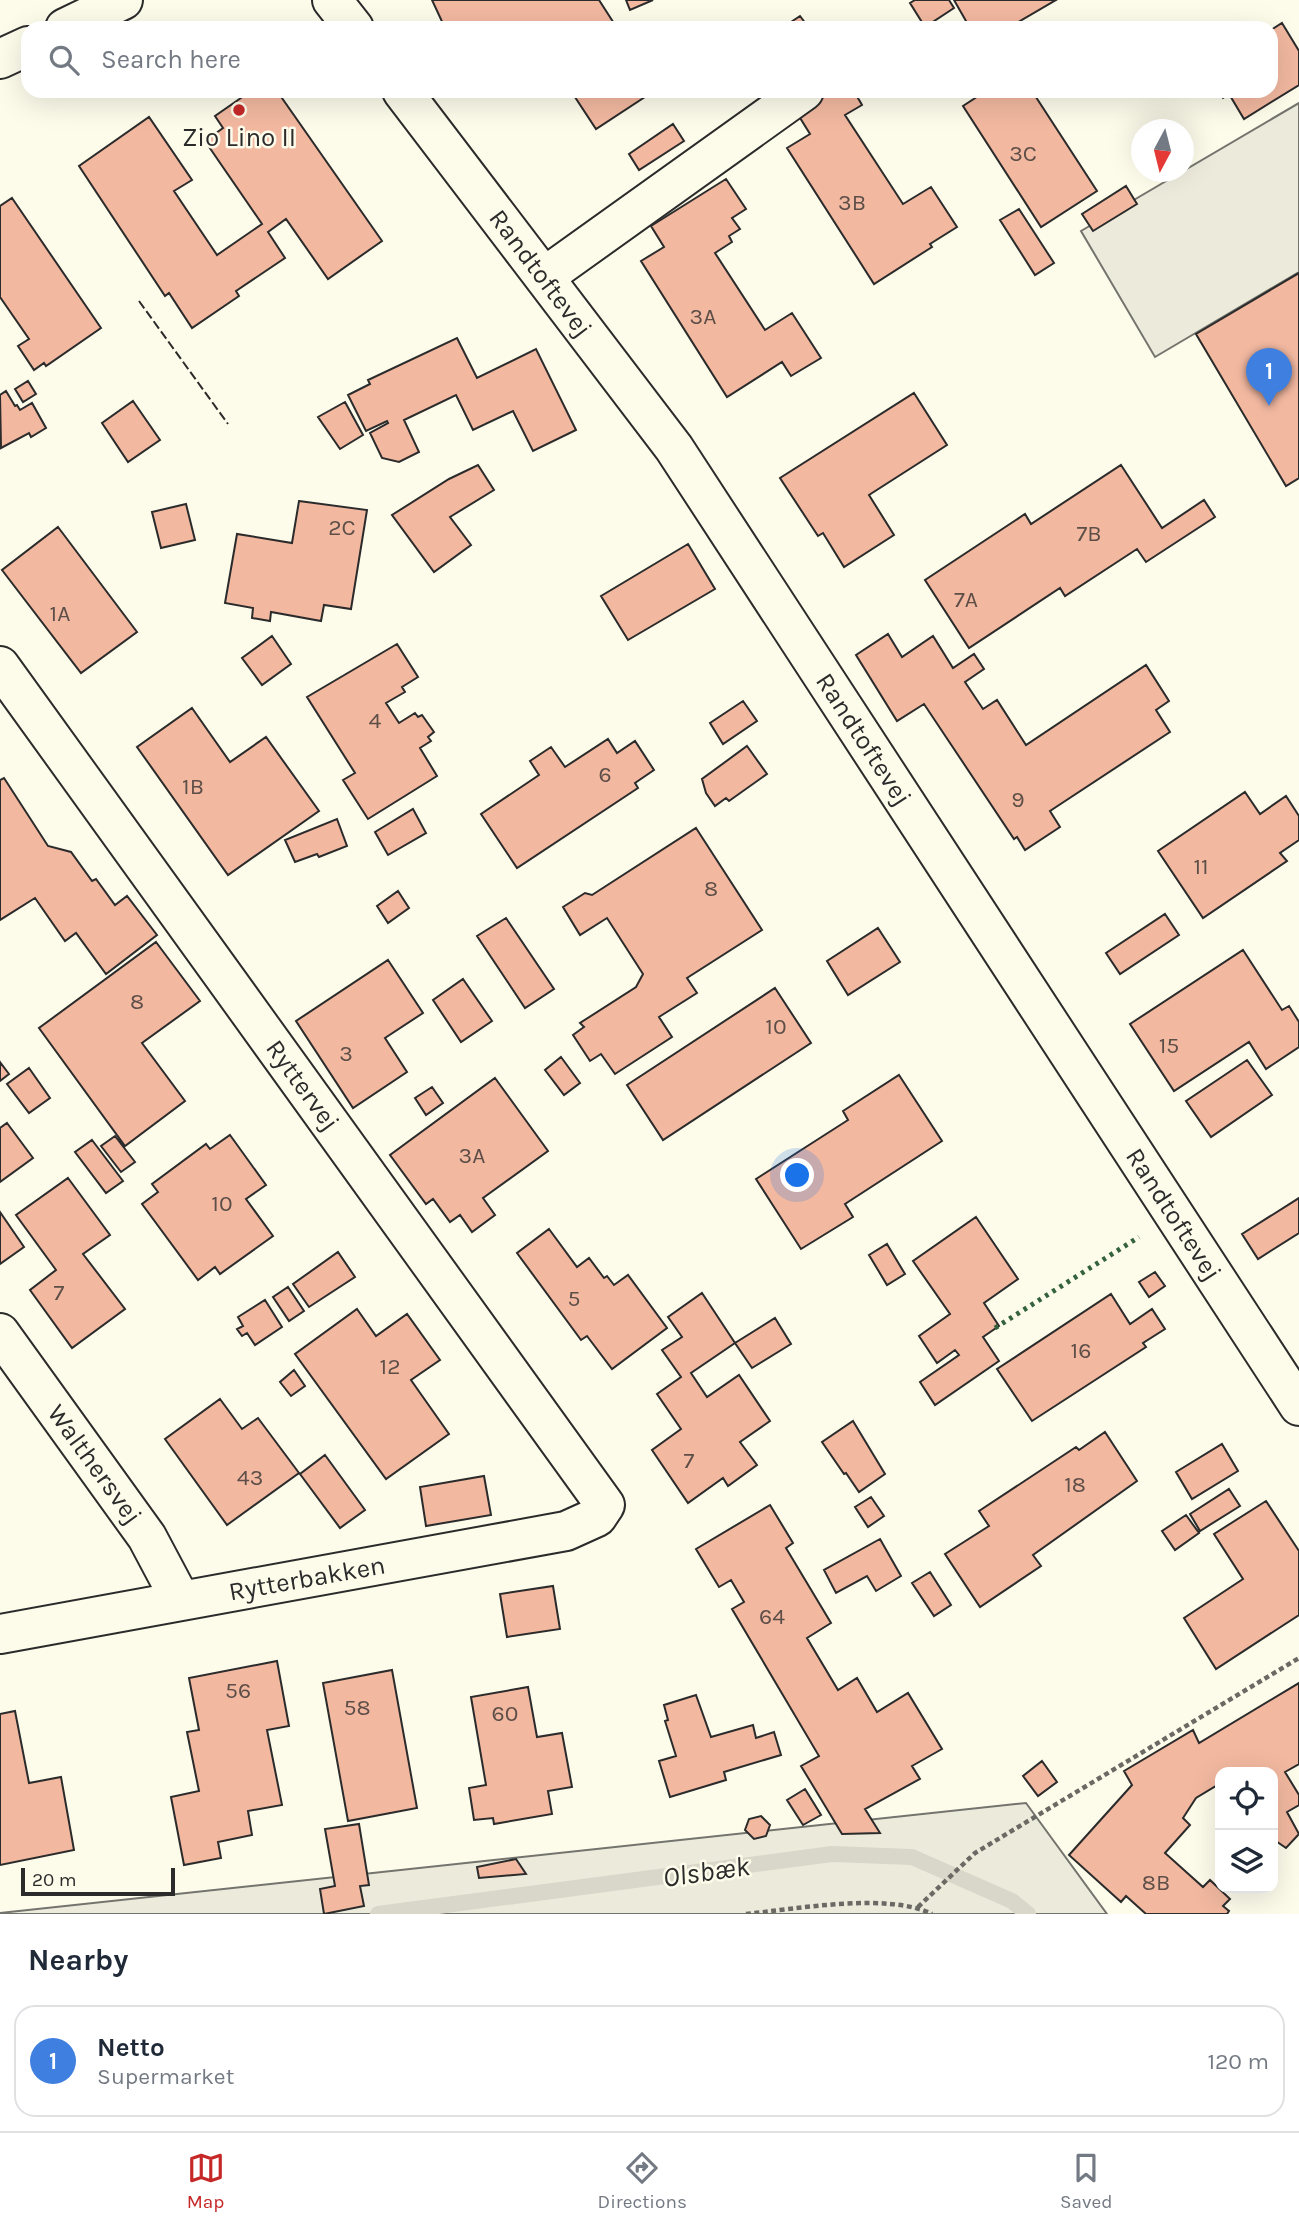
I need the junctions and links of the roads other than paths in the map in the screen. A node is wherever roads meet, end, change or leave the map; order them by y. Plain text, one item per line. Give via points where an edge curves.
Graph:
1 (123, 0) edge
2 (332, 0) edge
3 (80, 21) edge
4 (348, 21) edge
5 (21, 49) edge
6 (0, 59) edge
7 (406, 98) edge
8 (794, 98) edge
9 (544, 277) junction
10 (0, 666) edge
11 (0, 1333) edge
12 (1299, 1406) edge
13 (605, 1505) joint
14 (181, 1601) junction
15 (0, 1634) edge

1 - 3 street
2 - 4 street
5 - 6 street
7 - 9 street, Randtoftevej
8 - 9 street
9 - 12 street, Randtoftevej via 674,448
10 - 13 street, Ryttervej
11 - 14 street, Walthersvej via 147,1536
13 - 14 street, Rytterbakken via 597,1517 566,1531
14 - 15 street, Rytterbakken

